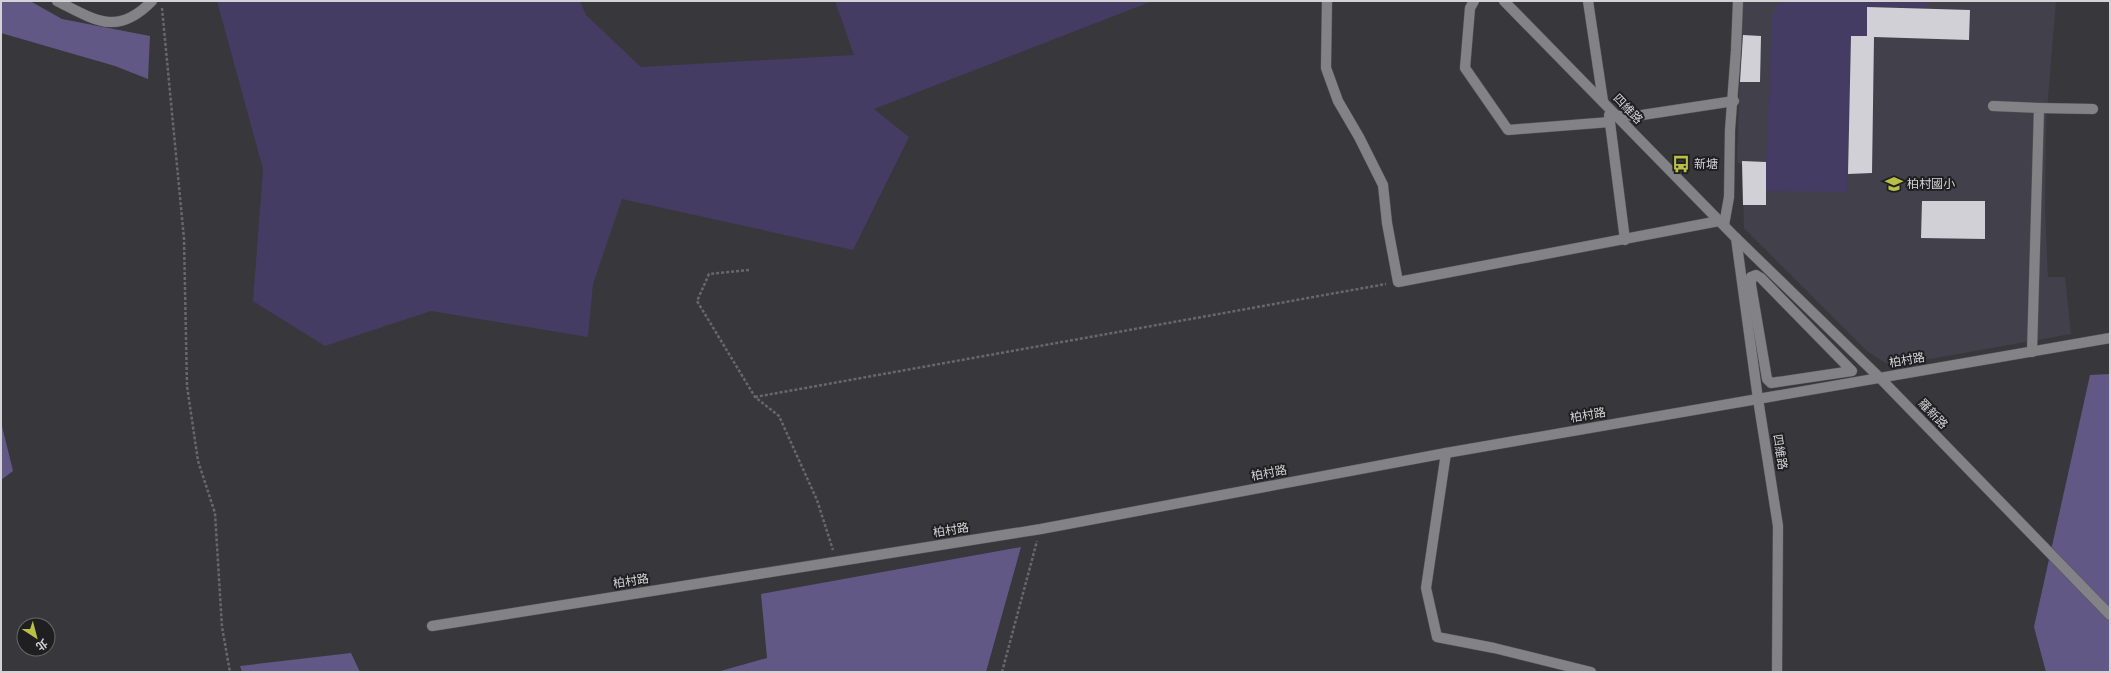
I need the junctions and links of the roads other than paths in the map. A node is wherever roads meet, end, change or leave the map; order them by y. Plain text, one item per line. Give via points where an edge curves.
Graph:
1 (57, 1) edge
2 (152, 1) edge
3 (1327, 1) edge
4 (1474, 1) edge
5 (1504, 1) edge
6 (1588, 1) edge
7 (1738, 1) edge
8 (1734, 101) junction
9 (1605, 104) junction
10 (1993, 106) dead end
11 (2039, 108) junction
12 (2093, 109) dead end
13 (1613, 119) junction
14 (1721, 223) junction
15 (1735, 237) junction
16 (1625, 240) junction
17 (2110, 338) edge
18 (2032, 352) junction
19 (1850, 372) joint
20 (1879, 378) junction
21 (1758, 399) junction
22 (1446, 453) junction
23 (2110, 615) edge
24 (432, 626) dead end
25 (1591, 672) edge
26 (1777, 672) edge

1 - 2 street via 89,17 112,23 129,20
3 - 16 street via 1326,68 1338,101 1382,185 1398,282
4 - 13 street via 1470,8 1465,68 1508,130
5 - 9 street, 四維路
6 - 9 street
7 - 8 street
8 - 13 street
8 - 14 street via 1730,130 1729,197
9 - 13 street, 四維路
10 - 11 street
11 - 12 street
11 - 18 street
13 - 14 street, 四維路
13 - 16 street
14 - 15 street, 四維路
14 - 16 street
15 - 20 street, 羅新路
15 - 21 street, 四維路
17 - 18 street, 柏村路
18 - 20 street, 柏村路
19 - 19 street via 1771,383 1767,378 1760,343 1751,277 1756,275 1761,278 1851,368
20 - 21 street, 柏村路
20 - 23 street, 羅新路
21 - 22 street, 柏村路
21 - 26 street, 四維路 via 1778,526
22 - 24 street, 柏村路 via 1041,529
22 - 25 street via 1426,588 1437,637

